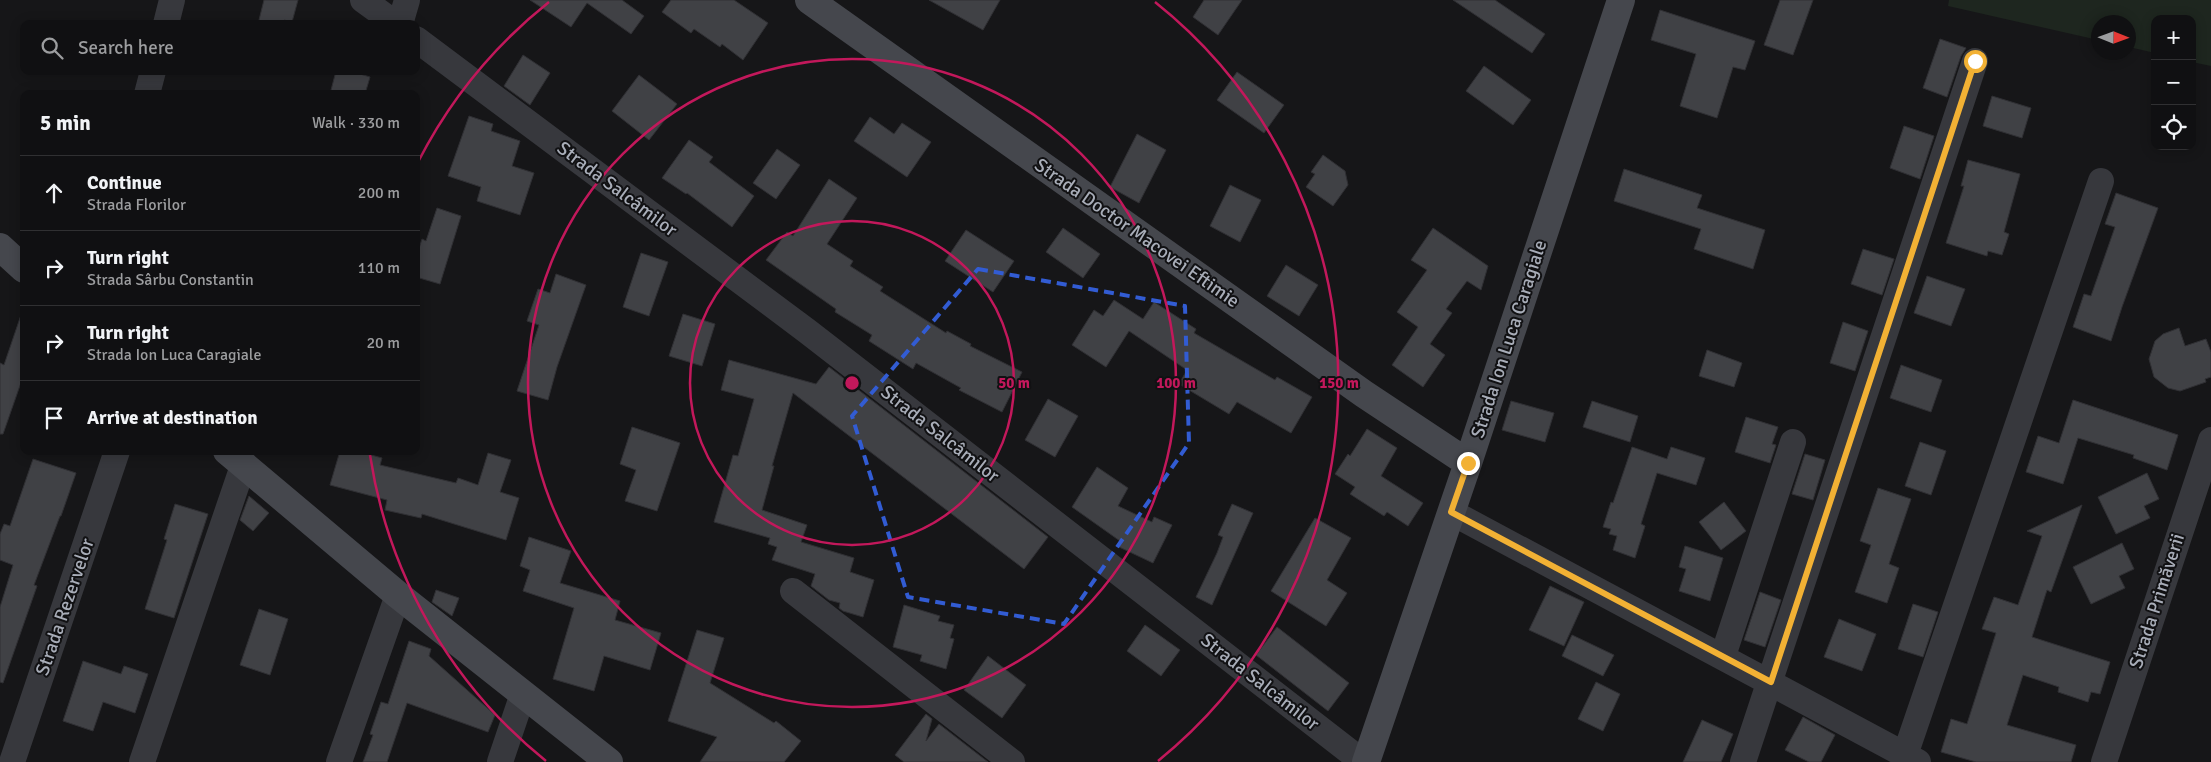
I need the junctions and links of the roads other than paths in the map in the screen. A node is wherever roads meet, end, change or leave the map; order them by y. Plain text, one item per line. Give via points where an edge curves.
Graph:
1 (172, 0) edge
2 (363, 0) edge
3 (407, 0) edge
4 (809, 0) edge
5 (1621, 0) edge
6 (167, 20) edge
7 (390, 20) edge
8 (401, 20) edge
9 (420, 42) edge
10 (1975, 61) dead end
11 (152, 75) edge
12 (148, 90) edge
13 (2101, 181) dead end
14 (2211, 440) edge
15 (1793, 442) dead end
16 (116, 455) edge
17 (235, 458) edge
18 (1468, 463) junction
19 (1451, 512) junction
20 (793, 591) dead end
21 (398, 595) junction
22 (1723, 656) junction
23 (1771, 682) junction
24 (523, 694) junction
25 (1912, 758) edge
26 (12, 762) edge
27 (142, 762) edge
28 (339, 762) edge
29 (500, 762) edge
30 (609, 762) edge
31 (1012, 762) edge
32 (1364, 762) edge
33 (1743, 762) edge
34 (2104, 762) edge

1 - 6 street
2 - 7 street
3 - 8 street
4 - 18 street, Strada Doctor Macovei Eftimie via 1364,394
5 - 18 street, Strada Ion Luca Caragiale
9 - 32 street, Strada Salcâmilor via 807,331
10 - 23 street
11 - 12 street
13 - 25 street
14 - 34 street, Strada Primăverii
15 - 22 street
16 - 26 street, Strada Rezervelor
17 - 21 street
17 - 27 street
18 - 19 street, Strada Ion Luca Caragiale
19 - 22 street
19 - 32 street, Strada Ion Luca Caragiale
20 - 31 street
21 - 24 street
21 - 28 street
22 - 23 street
23 - 25 street
23 - 33 street
24 - 29 street
24 - 30 street

